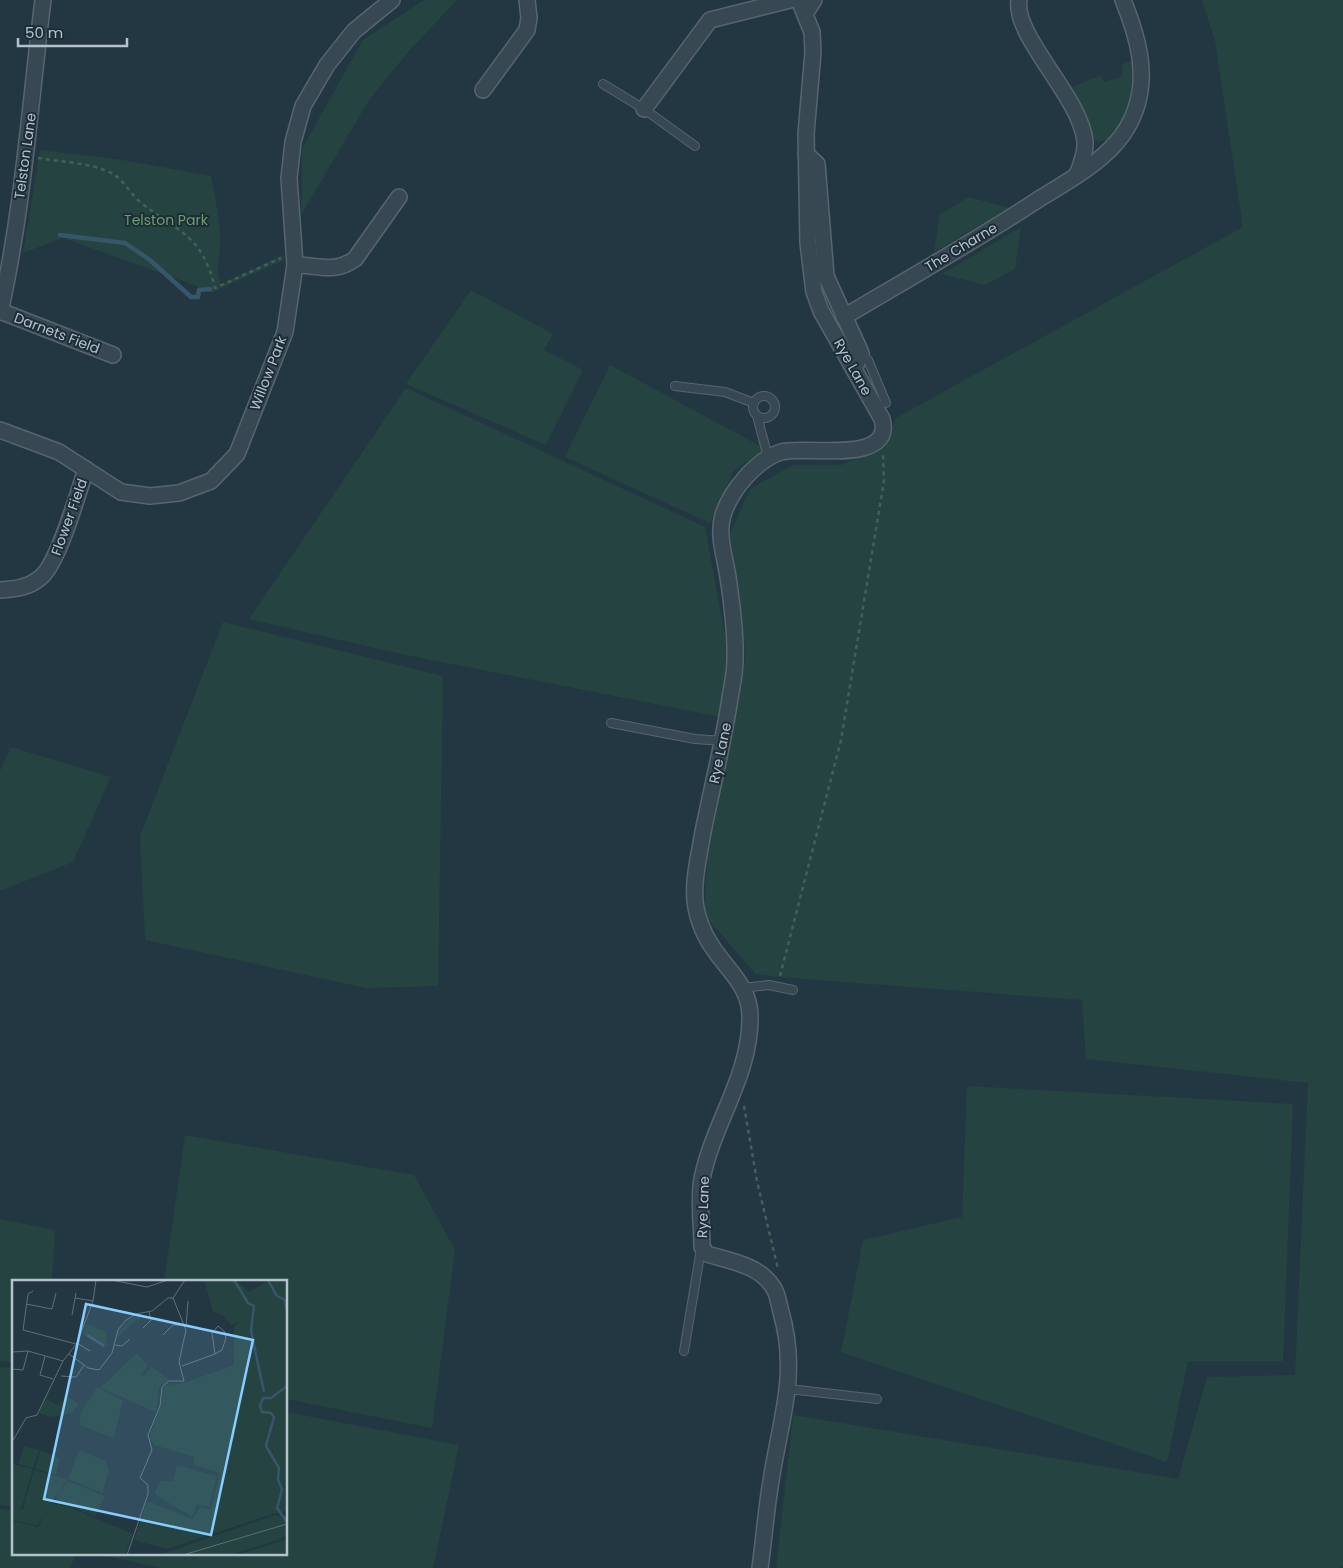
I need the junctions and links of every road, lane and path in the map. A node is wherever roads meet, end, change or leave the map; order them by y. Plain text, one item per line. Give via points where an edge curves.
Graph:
1 (43, 0) edge
2 (392, 0) edge
3 (527, 0) edge
4 (790, 0) edge
5 (814, 0) edge
6 (1019, 0) edge
7 (1123, 0) edge
8 (802, 7) edge
9 (603, 84) dead end
10 (483, 90) dead end
11 (644, 109) junction
12 (695, 146) dead end
13 (806, 154) junction
14 (25, 156) junction
15 (1077, 175) junction
16 (399, 197) dead end
17 (295, 258) junction
18 (0, 312) edge
19 (844, 316) junction
20 (861, 353) junction
21 (113, 355) dead end
22 (854, 370) junction
23 (676, 386) dead end
24 (754, 403) junction
25 (886, 403) dead end
26 (758, 416) junction
27 (0, 430) edge
28 (880, 437) junction
29 (768, 457) junction
30 (86, 469) junction
31 (0, 590) edge
32 (611, 723) dead end
33 (724, 741) junction
34 (769, 985) junction
35 (743, 988) junction
36 (793, 990) dead end
37 (739, 1081) junction
38 (702, 1247) junction
39 (774, 1288) junction
40 (684, 1351) dead end
41 (789, 1389) junction
42 (877, 1399) dead end
43 (760, 1568) edge

1 - 14 street, Telston Lane
2 - 17 street, Willow Park via 354,31 327,65 303,106 293,142 289,178
3 - 10 street via 527,30
4 - 11 street via 710,20
5 - 8 street
6 - 15 street via 1023,29 1065,92 1085,142
7 - 15 street, The Charne via 1137,34 1141,60 1136,110 1126,131 1115,144
8 - 13 street, Rye Lane via 812,32 813,52
9 - 11 lane
11 - 12 lane
13 - 19 street via 817,164 826,276
13 - 22 street, Rye Lane via 808,243 814,292
14 - 17 path via 93,167 116,176 130,194 196,244 209,264 215,288
14 - 18 street, Telston Lane
15 - 19 street, The Charne
16 - 17 street via 355,259 347,265 331,269
17 - 30 street, Willow Park via 284,332 278,350 237,454 211,481 179,493 150,496 121,492
18 - 21 street, Darnets Field
19 - 20 street
20 - 22 street
20 - 25 lane via 868,360
22 - 28 street, Rye Lane via 882,420
23 - 24 lane via 725,392
24 - 26 lane
24 - 26 lane via 765,395 776,405 772,415
26 - 29 lane
27 - 30 street, Willow Park via 59,452
28 - 29 street, Rye Lane via 867,447 794,449
28 - 34 path via 884,481 841,740 780,977
29 - 33 street, Rye Lane via 755,466 740,484 723,515 721,536 731,597 735,660
30 - 31 street, Flower Field via 54,559 41,578 25,587
32 - 33 lane via 695,739
33 - 35 street, Rye Lane via 701,844 695,902 712,947
34 - 35 lane
34 - 36 lane
35 - 37 street, Rye Lane via 750,1014
37 - 38 street, Rye Lane via 716,1134 702,1180
37 - 39 path via 778,1269
38 - 39 street, Rye Lane via 707,1254 754,1269
38 - 40 lane
39 - 41 street, Rye Lane via 785,1325
41 - 42 lane
41 - 43 street, Rye Lane via 771,1480

